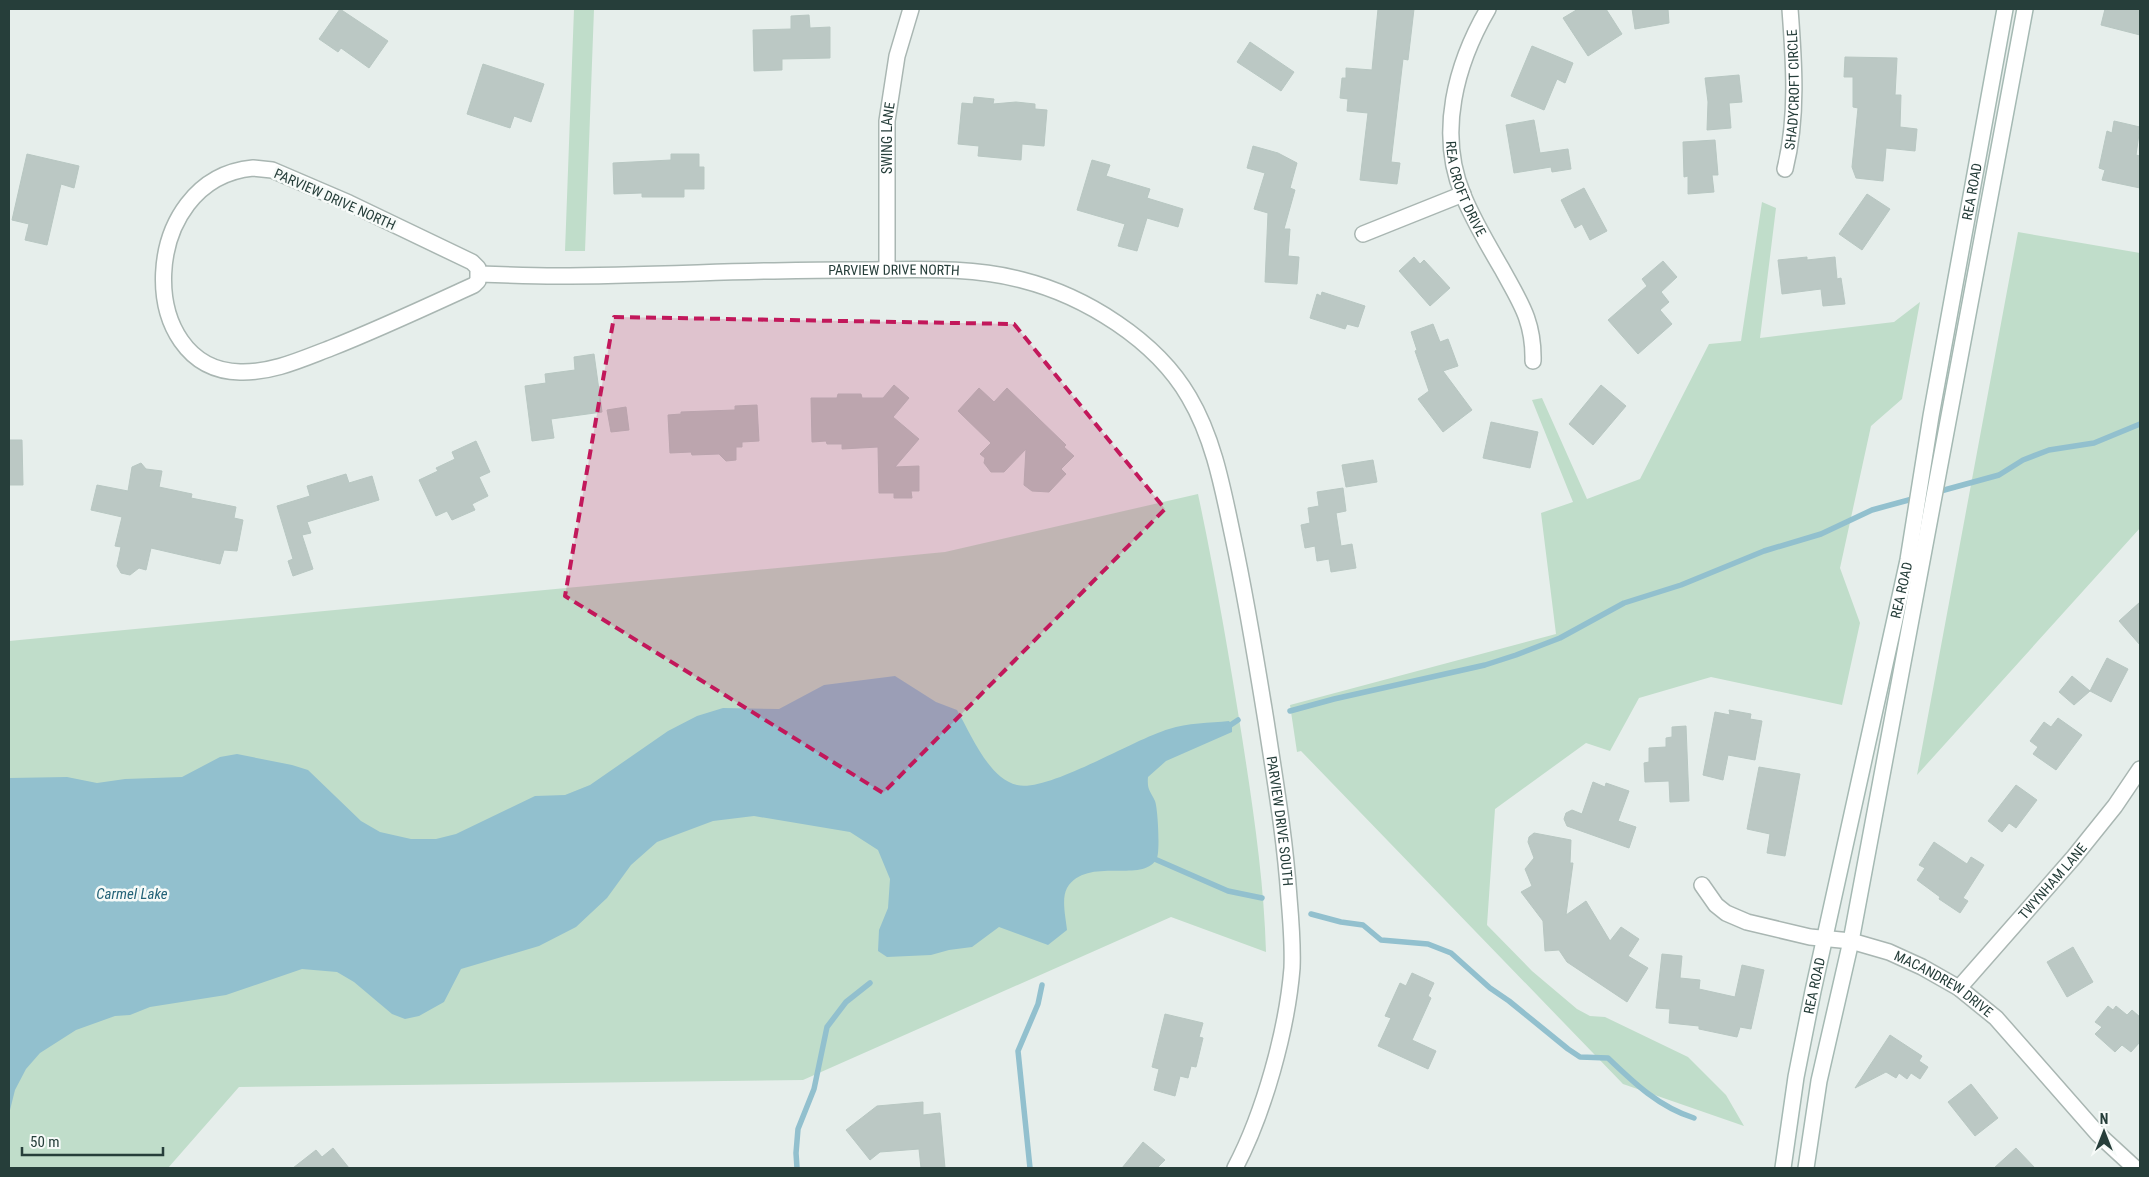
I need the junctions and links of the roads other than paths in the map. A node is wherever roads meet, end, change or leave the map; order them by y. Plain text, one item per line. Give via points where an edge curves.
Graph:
1 (911, 9) edge
2 (1488, 9) edge
3 (1790, 9) edge
4 (2005, 9) edge
5 (2025, 9) edge
6 (1785, 169) dead end
7 (1462, 194) junction
8 (1363, 234) dead end
9 (887, 270) junction
10 (479, 271) junction
11 (1532, 361) dead end
12 (1217, 468) joint
13 (1915, 559) junction
14 (2140, 770) edge
15 (1702, 885) dead end
16 (1825, 939) junction
17 (1852, 941) junction
18 (1959, 988) junction
19 (1235, 1168) edge
20 (1783, 1168) edge
21 (1806, 1168) edge
22 (2134, 1168) edge

1 - 9 street, SWING LANE via 897,56 887,121
2 - 7 street, REA CROFT DRIVE via 1462,62 1452,106 1451,138
3 - 6 street, SHADYCROFT CIRCLE via 1792,144
4 - 13 street, REA ROAD via 1931,416
5 - 13 street, REA ROAD via 1975,285
7 - 8 street
7 - 11 street, REA CROFT DRIVE via 1528,317 1533,344
9 - 10 street, PARVIEW DRIVE NORTH via 557,276
9 - 12 street, PARVIEW DRIVE NORTH via 992,274 1062,293 1097,310 1144,345 1181,384 1205,431
10 - 10 street, PARVIEW DRIVE NORTH via 472,262 334,197 272,170 253,168 224,174 192,198 168,240 163,264 167,310 175,330 195,355 220,371 242,373 293,363 354,339 474,285
12 - 19 street, PARVIEW DRIVE SOUTH via 1247,604 1279,807 1291,925 1292,968 1283,1023 1264,1098
13 - 16 street, REA ROAD
13 - 17 street, REA ROAD
14 - 18 street, TWYNHAM LANE via 2074,857
15 - 16 street, MACANDREW DRIVE via 1726,913 1766,928
16 - 17 street, MACANDREW DRIVE
16 - 20 street, REA ROAD via 1796,1077
17 - 18 street, MACANDREW DRIVE via 1889,952
17 - 21 street, REA ROAD via 1819,1081
18 - 22 street, MACANDREW DRIVE via 1996,1018 2092,1127

